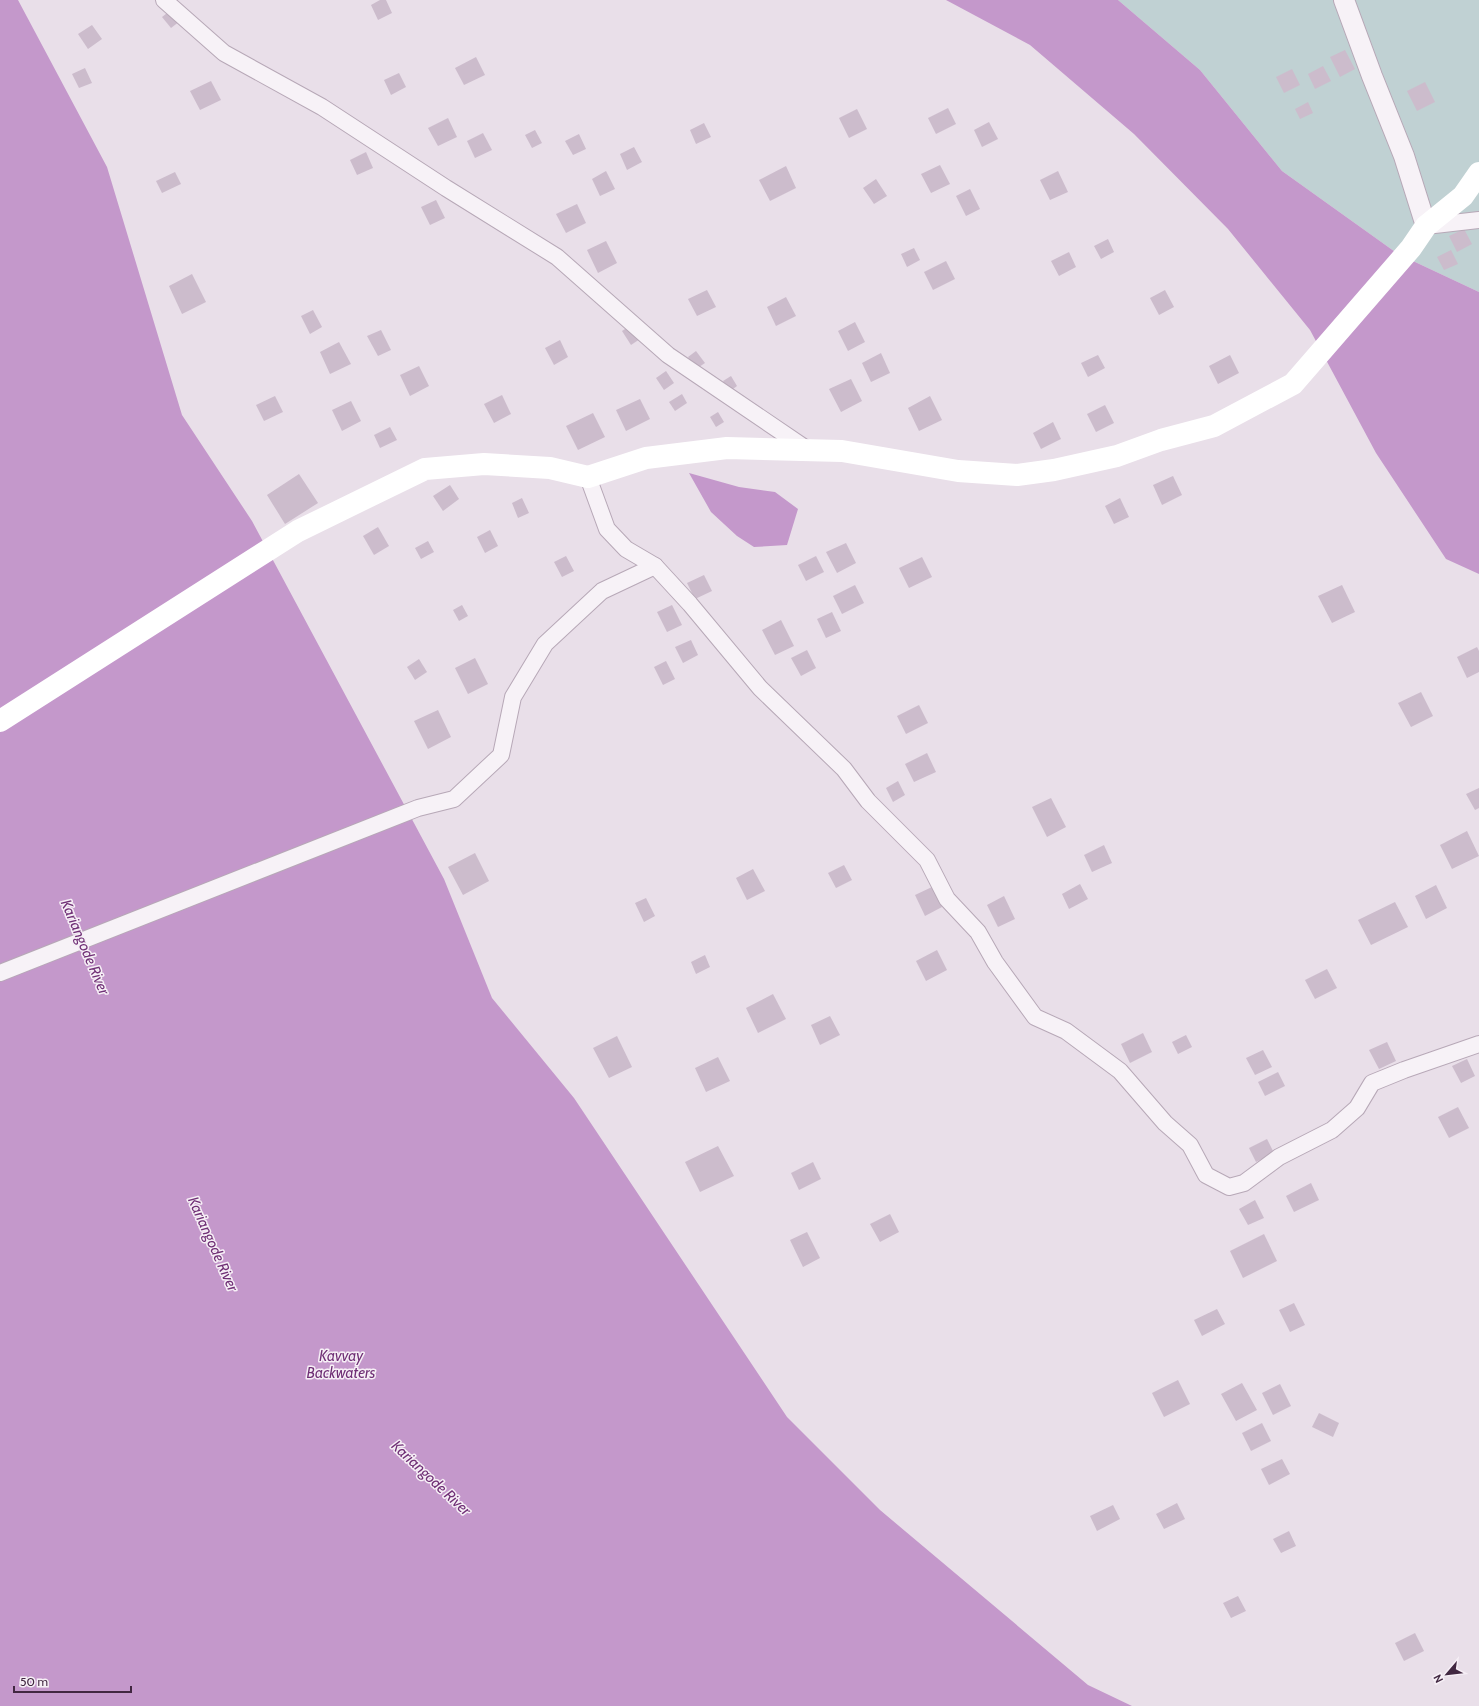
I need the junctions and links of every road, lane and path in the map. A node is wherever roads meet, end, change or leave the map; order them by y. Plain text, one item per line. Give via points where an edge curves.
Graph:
1 (164, 0) edge
2 (1344, 0) edge
3 (1479, 173) edge
4 (1479, 220) edge
5 (1426, 226) junction
6 (808, 450) junction
7 (588, 477) junction
8 (655, 566) junction
9 (0, 721) edge
10 (0, 973) edge
11 (1479, 1044) edge

1 - 6 street via 224,53 322,107 557,257 668,355
2 - 5 street via 1404,156
3 - 5 main road via 1463,196
4 - 5 street
5 - 6 main road via 1411,248 1293,384 1214,426 1161,440 1117,456 1017,475 958,471 842,451
6 - 7 main road via 727,448 668,455 646,458
7 - 8 street via 606,529 626,549
7 - 9 main road via 550,468 484,464 425,469 298,531
8 - 10 street via 602,590 545,644 513,697 501,755 454,799 418,808
8 - 11 street via 760,688 844,769 868,801 927,860 947,899 978,932 995,962 1035,1017 1066,1031 1120,1071 1165,1123 1190,1145 1206,1175 1229,1187 1244,1183 1279,1157 1332,1130 1357,1108 1372,1083

